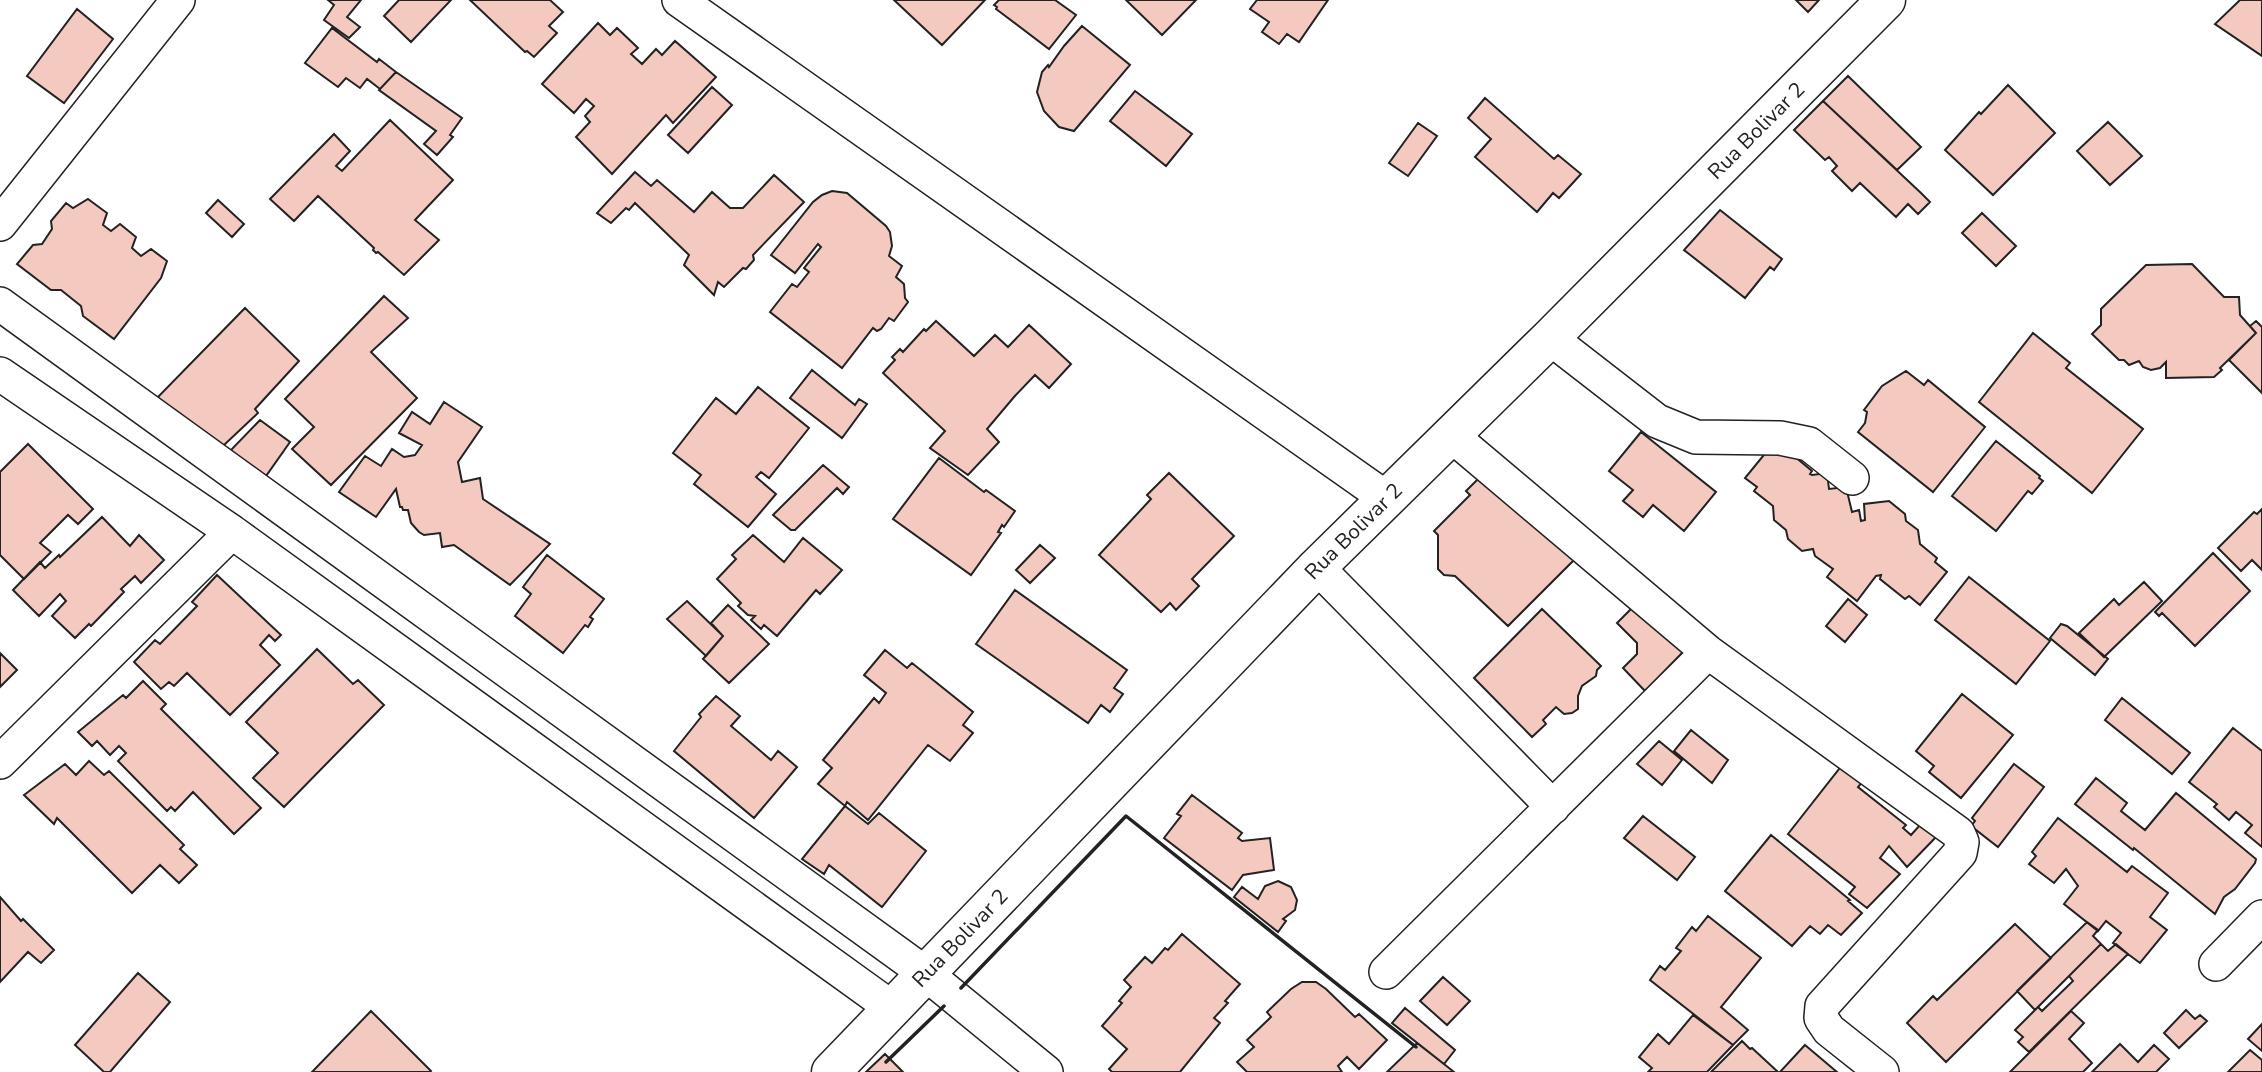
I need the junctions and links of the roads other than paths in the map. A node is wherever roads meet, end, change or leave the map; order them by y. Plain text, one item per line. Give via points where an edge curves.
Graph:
1 (178, 0) edge
2 (679, 0) edge
3 (1886, 0) edge
4 (0, 224) edge
5 (0, 304) edge
6 (1550, 338) junction
7 (0, 374) edge
8 (1451, 435) junction
9 (1852, 478) dead end
10 (1386, 498) junction
11 (232, 532) junction
12 (1317, 567) junction
13 (1708, 652) junction
14 (0, 762) edge
15 (1553, 807) junction
16 (2262, 918) edge
17 (2216, 964) dead end
18 (1386, 972) dead end
19 (925, 973) junction
20 (892, 1008) junction
21 (831, 1072) edge
22 (1046, 1072) edge
23 (1882, 1072) edge

1 - 4 street
2 - 10 street
3 - 6 street, Rua Bolivar 2
5 - 19 street
6 - 8 street, Rua Bolivar 2
6 - 9 street via 1657,421 1696,437 1780,438 1809,444
7 - 11 street
8 - 10 street, Rua Bolivar 2
8 - 13 street
10 - 12 street, Rua Bolivar 2
11 - 14 street
11 - 20 street
12 - 15 street
12 - 19 street, Rua Bolivar 2
13 - 15 street
13 - 23 street via 1958,833 1962,842 1960,853 1822,1006 1829,1030
15 - 18 street
16 - 17 street
19 - 20 street, Rua Bolivar 2
19 - 22 street
20 - 21 street, Rua Bolivar 2

